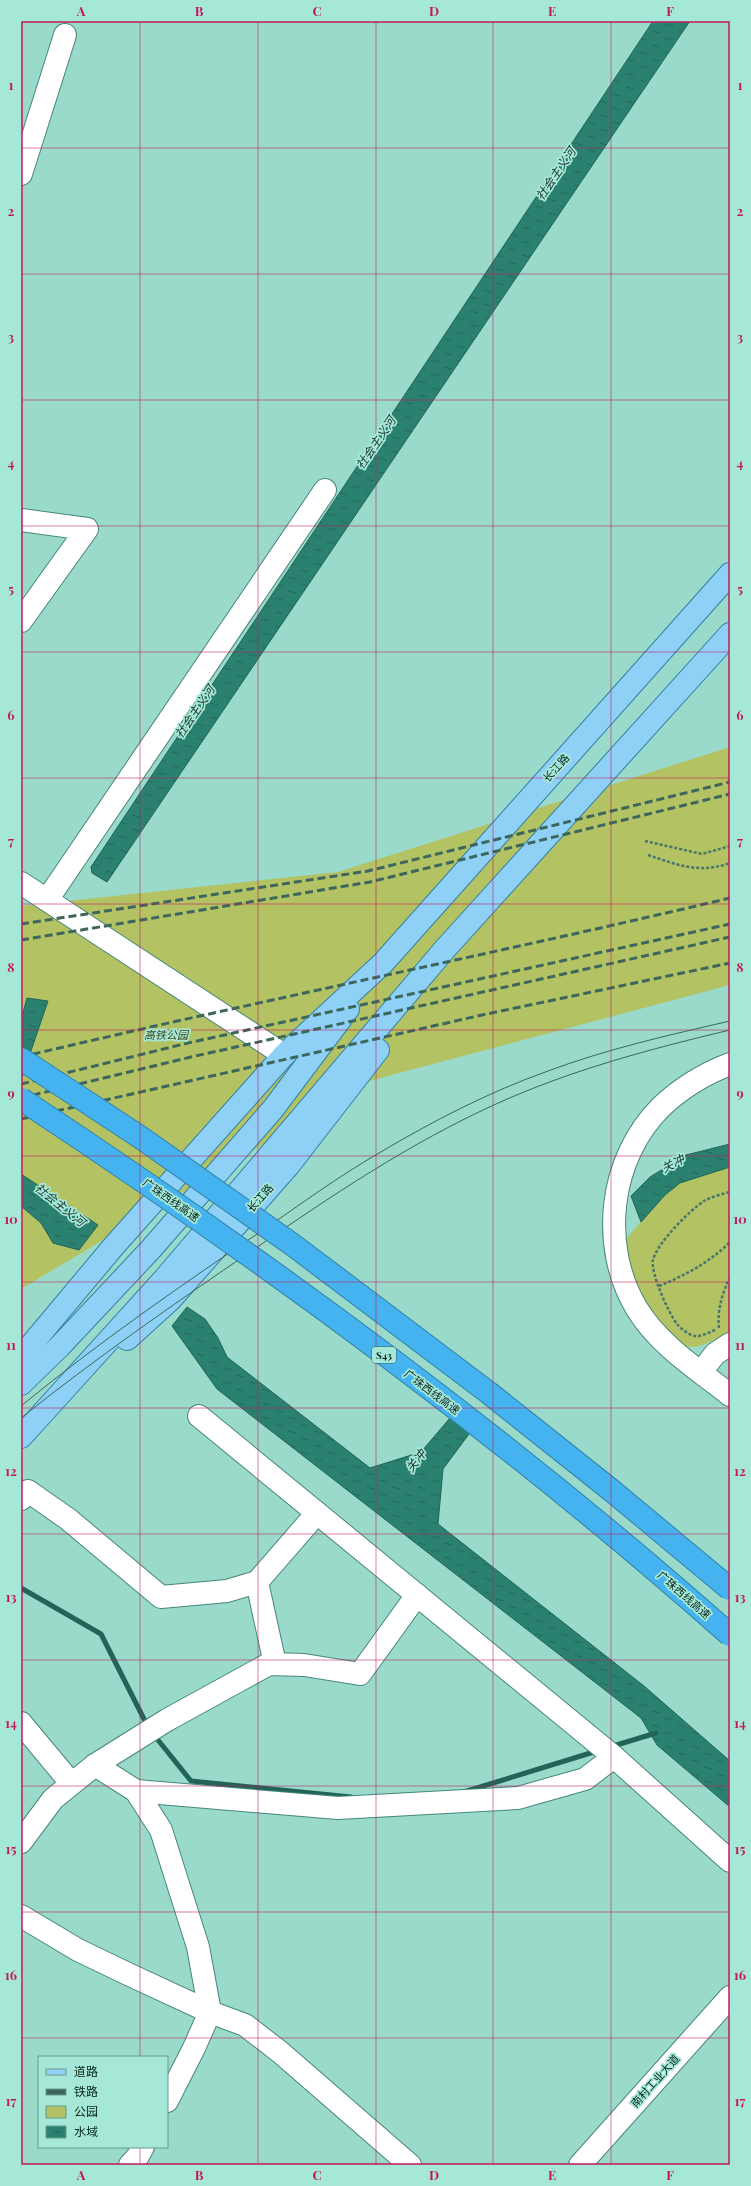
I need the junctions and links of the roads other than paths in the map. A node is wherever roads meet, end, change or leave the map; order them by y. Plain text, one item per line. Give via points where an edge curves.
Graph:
1 (65, 35) dead end
2 (21, 174) edge
3 (325, 490) dead end
4 (21, 520) edge
5 (730, 574) edge
6 (21, 621) edge
7 (730, 634) edge
8 (21, 883) edge
9 (47, 900) junction
10 (383, 963) junction
11 (284, 1055) junction
12 (21, 1059) edge
13 (730, 1064) edge
14 (21, 1098) edge
15 (724, 1332) edge
16 (21, 1357) edge
17 (701, 1372) junction
18 (21, 1384) edge
19 (730, 1395) edge
20 (199, 1416) dead end
21 (21, 1437) edge
22 (21, 1499) edge
23 (317, 1513) junction
24 (257, 1582) junction
25 (730, 1590) edge
26 (417, 1595) junction
27 (730, 1635) edge
28 (275, 1664) junction
29 (21, 1723) edge
30 (613, 1756) junction
31 (95, 1765) junction
32 (72, 1783) junction
33 (136, 1791) junction
34 (21, 1842) edge
35 (730, 1861) edge
36 (21, 1916) edge
37 (730, 1997) edge
38 (210, 2012) junction
39 (168, 2099) edge
40 (142, 2148) edge
41 (130, 2165) edge
42 (410, 2165) edge
43 (580, 2165) edge

1 - 2 street
3 - 9 street
4 - 6 street via 87,529
5 - 10 main road, 长江路
7 - 21 main road, 长江路 via 445,949 166,1277
8 - 9 street
9 - 11 street
10 - 11 main road, 长江路
10 - 18 main road, 长江路 via 273,1109 151,1249
11 - 16 main road, 长江路 via 112,1247
12 - 25 highway, bridge via 140,1137 300,1250 495,1398 611,1490
13 - 17 street via 702,1076 680,1090 657,1112 633,1147 615,1199 613,1228 616,1255 624,1283 637,1309 653,1330 671,1349
14 - 27 highway, 广珠西线高速 / S43, bridge via 279,1276 467,1418 599,1523
15 - 17 street via 715,1354
17 - 19 street
20 - 23 street
22 - 24 street via 28,1491 51,1507 161,1597 227,1591
23 - 24 street
23 - 26 street
24 - 28 street
26 - 28 street via 360,1674 304,1665
26 - 30 street
28 - 31 street via 269,1664 167,1720
29 - 32 street
30 - 33 street via 585,1779 518,1798 338,1808
30 - 35 street
31 - 32 street
31 - 33 street
32 - 34 street via 53,1799
33 - 38 street via 161,1830 198,1947
36 - 38 street via 78,1950
37 - 43 street, 南村工业大道
38 - 39 street
38 - 42 street via 245,2024
40 - 41 street

